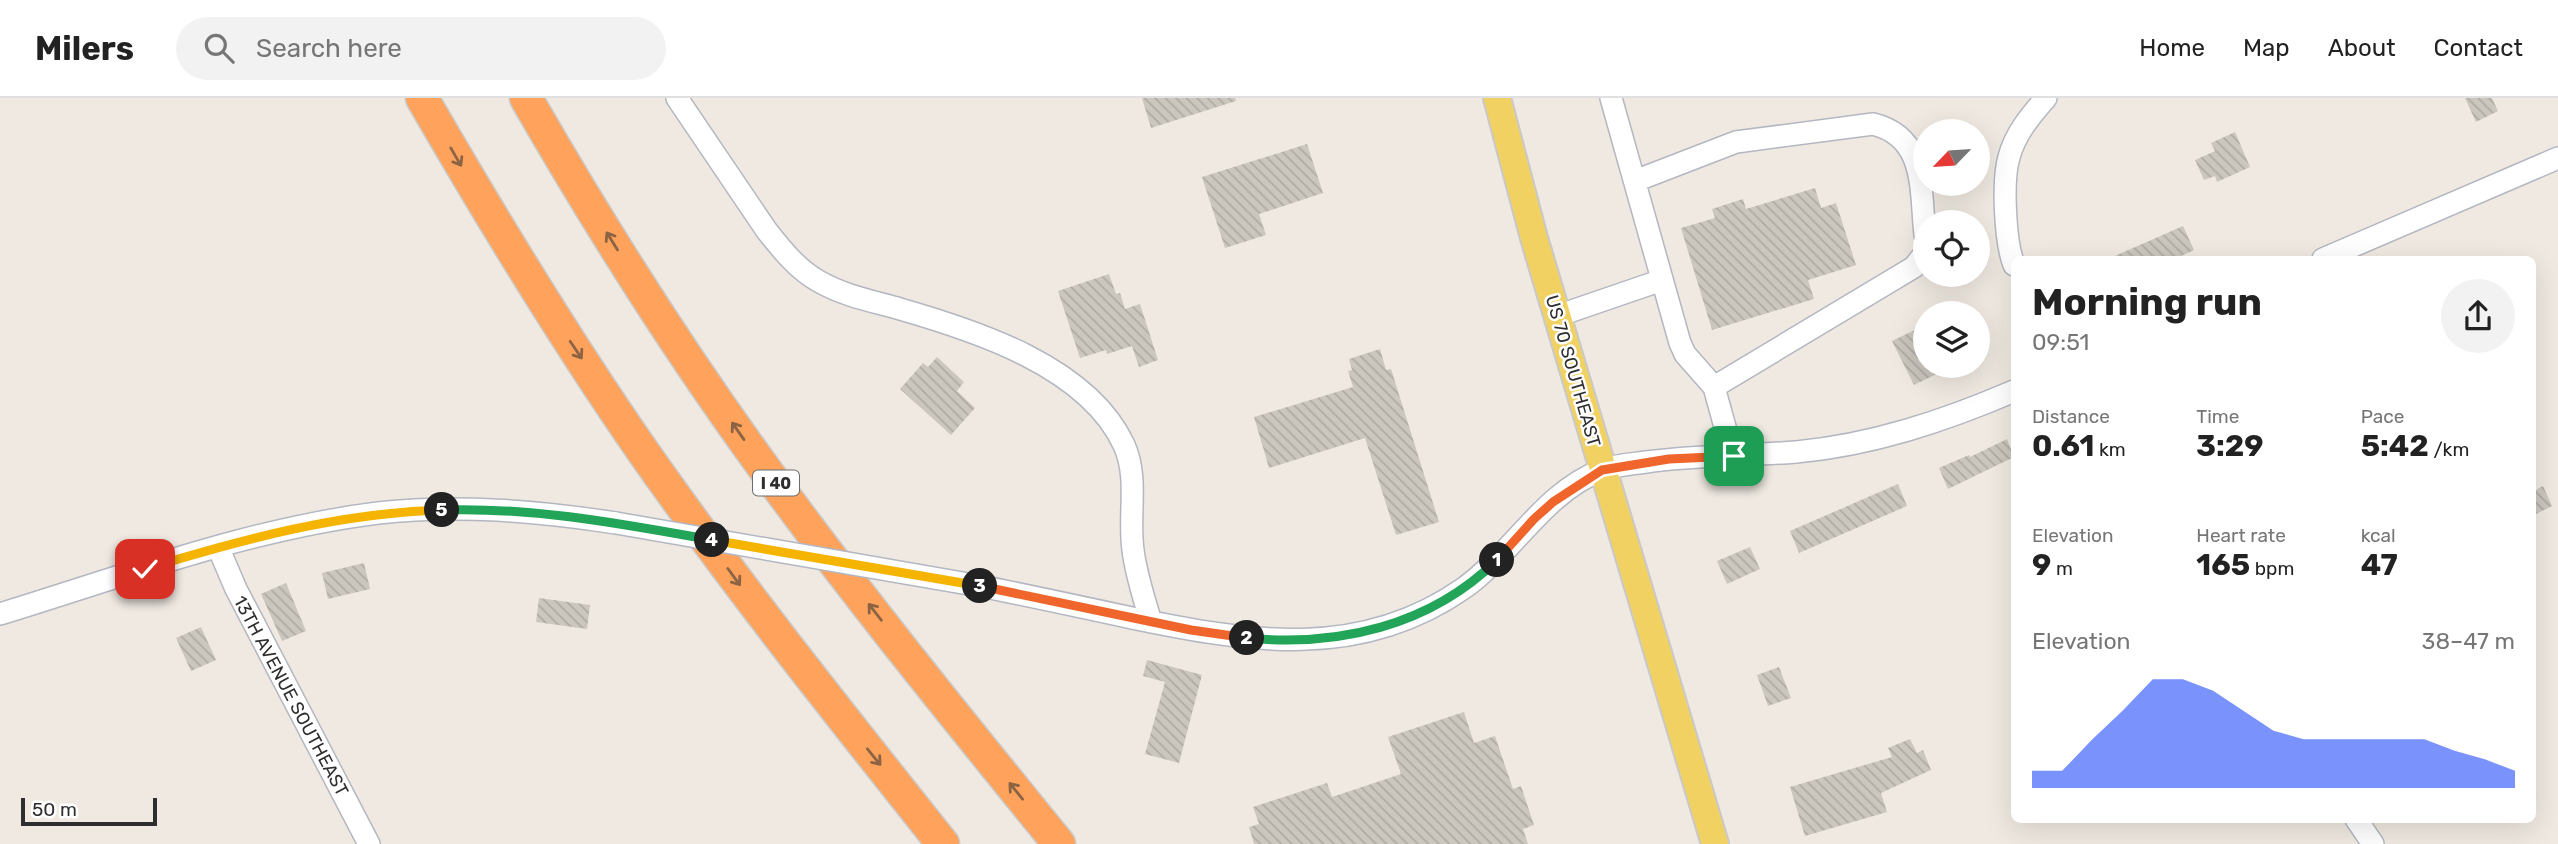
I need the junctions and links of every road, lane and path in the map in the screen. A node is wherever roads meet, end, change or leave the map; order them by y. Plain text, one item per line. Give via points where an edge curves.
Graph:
1 (422, 98) edge
2 (526, 98) edge
3 (677, 98) edge
4 (1497, 98) edge
5 (1611, 98) edge
6 (2046, 98) edge
7 (2558, 158) edge
8 (1635, 181) junction
9 (1922, 210) edge
10 (2330, 256) edge
11 (2011, 258) edge
12 (1913, 268) edge
13 (1662, 280) junction
14 (1557, 316) junction
15 (1714, 387) junction
16 (2011, 392) edge
17 (1734, 456) junction
18 (1602, 470) junction
19 (218, 547) junction
20 (0, 614) edge
21 (1151, 622) junction
22 (2359, 823) edge
23 (369, 844) edge
24 (943, 844) edge
25 (1059, 844) edge
26 (1715, 844) edge
27 (2373, 844) edge

1 -> 24 highway via 552,314 643,452 740,586
25 -> 2 highway, I 40 via 765,469 624,260
3 - 21 street via 766,231 817,280 1021,353 1059,375 1105,414 1131,464 1133,550
4 - 14 main road, US 70 SOUTHEAST
5 - 8 street
6 - 11 street via 2026,121 2008,158 2005,205
7 - 10 street
8 - 9 street via 1736,142 1873,124 1889,128 1916,158
8 - 13 street
12 - 15 street
13 - 14 street
13 - 15 street via 1685,354
14 - 18 main road, US 70 SOUTHEAST
15 - 17 street
16 - 17 street via 1894,435 1834,447
17 - 18 street via 1669,459
18 - 21 street via 1553,502 1490,568 1464,588 1396,624 1337,638 1289,641
18 - 26 main road, US 70 SOUTHEAST
19 - 20 street
19 - 21 street, bridge via 321,522 409,511 498,509 616,523 980,586
19 - 23 street, 13TH AVENUE SOUTHEAST
22 - 27 street

